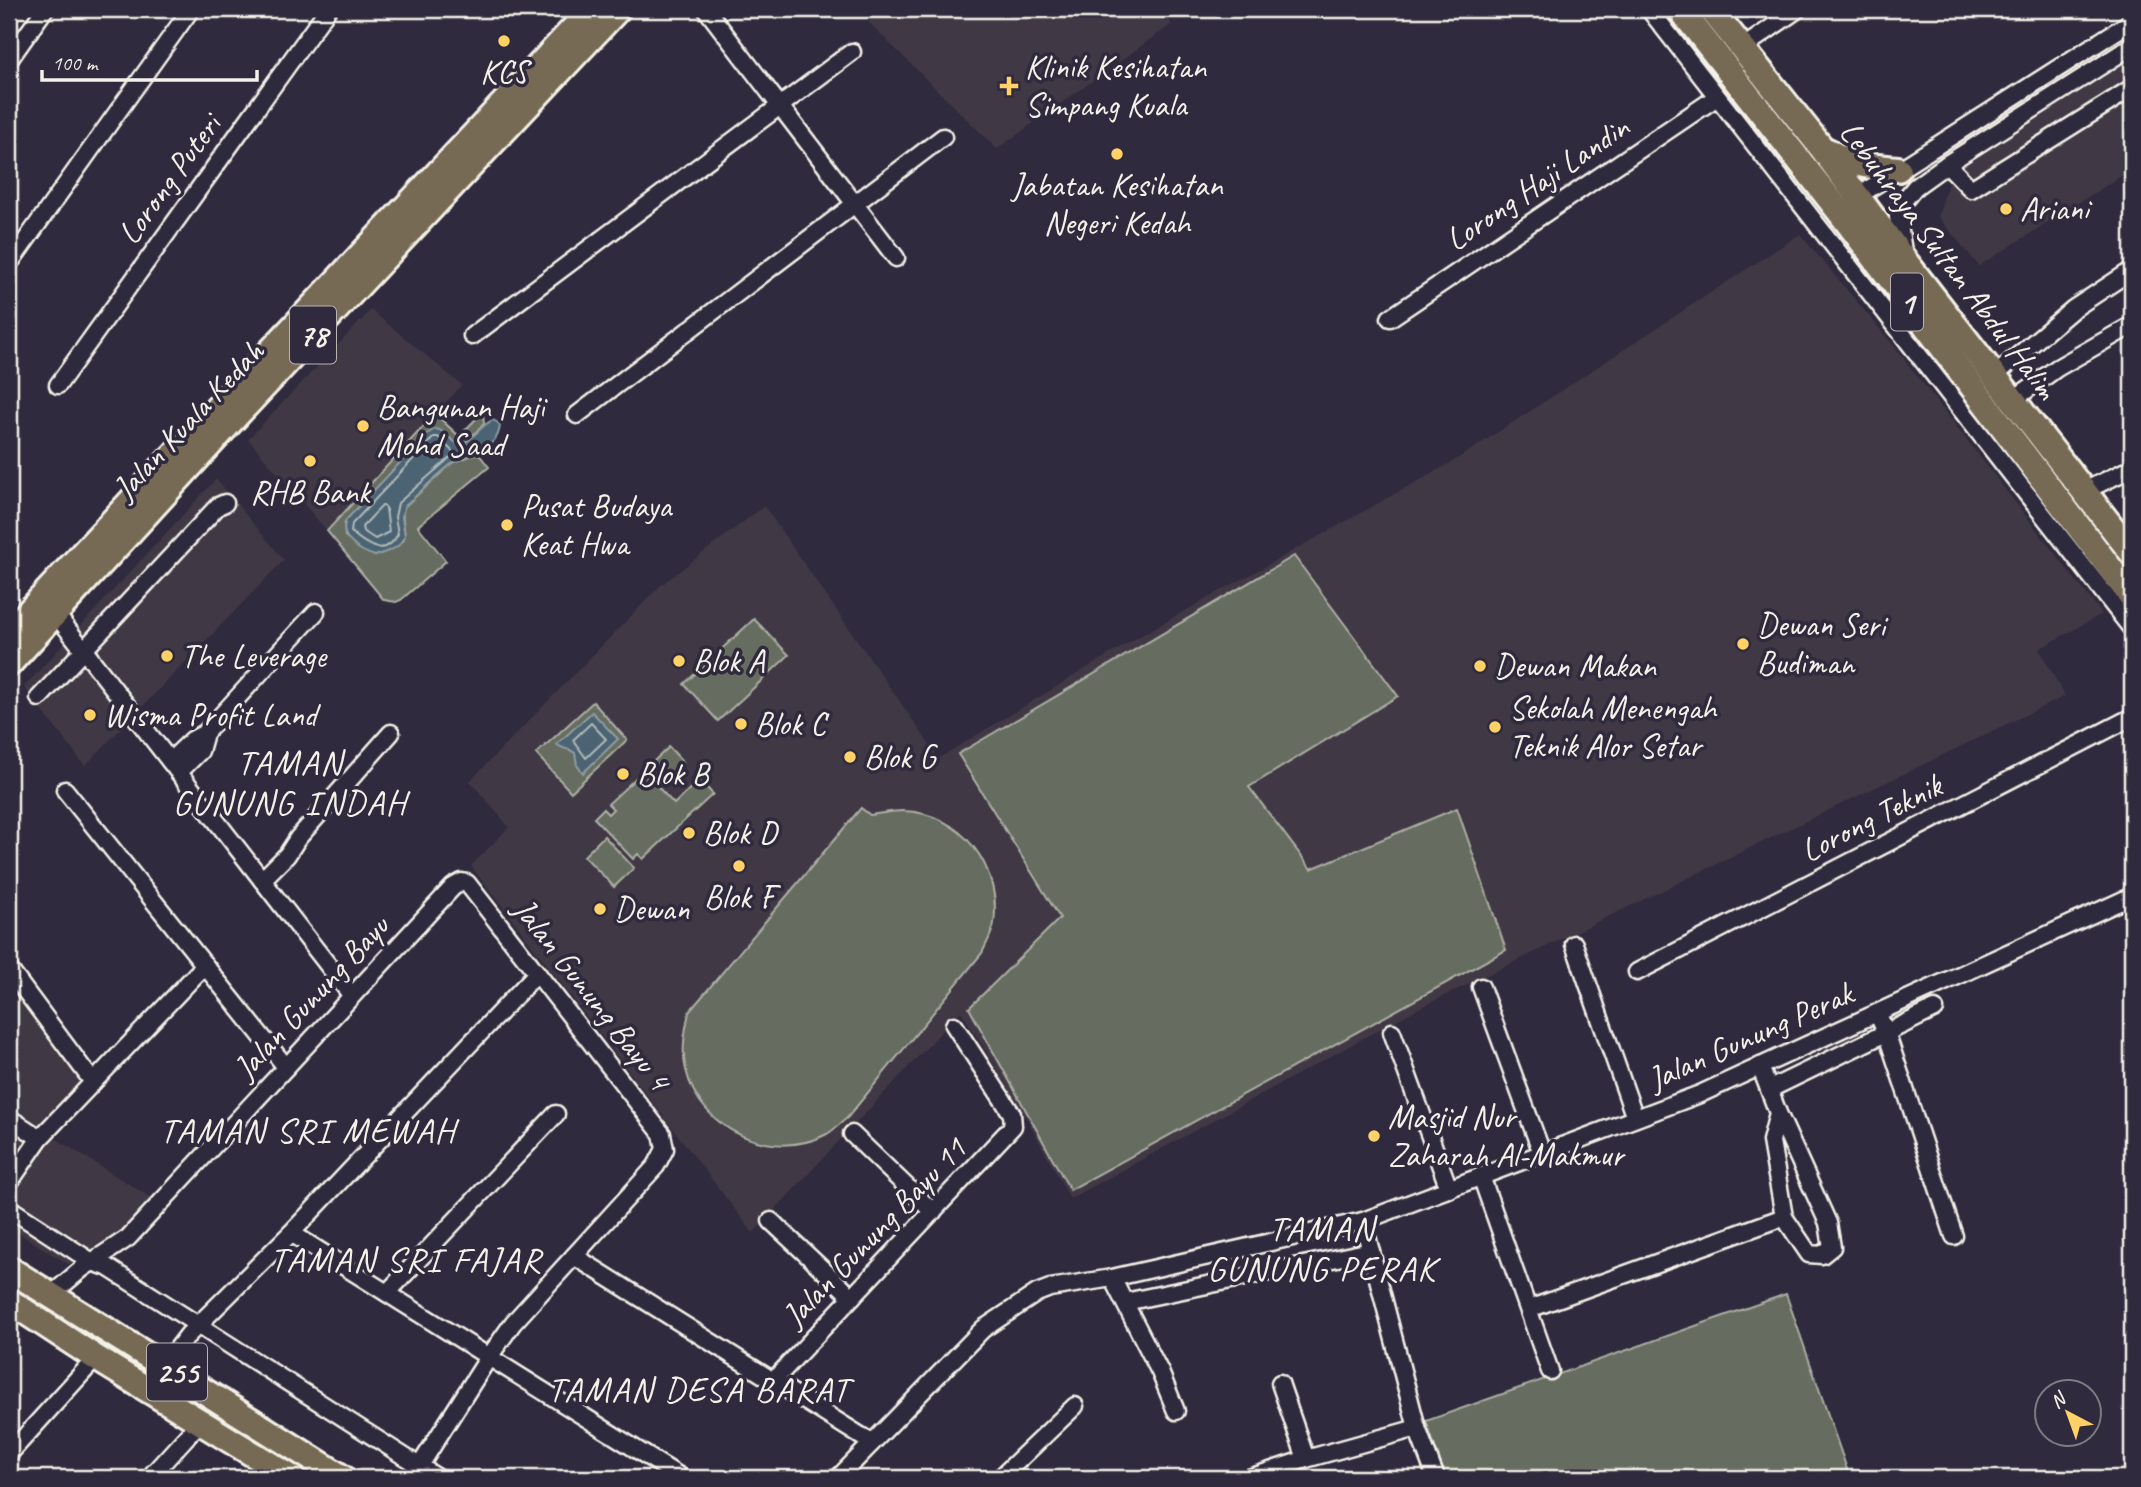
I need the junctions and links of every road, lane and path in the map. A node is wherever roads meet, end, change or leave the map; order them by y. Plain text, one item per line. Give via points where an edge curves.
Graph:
1 (45, 9) edge
2 (191, 9) edge
3 (328, 9) edge
4 (592, 9) edge
5 (618, 9) edge
6 (706, 9) edge
7 (1649, 9) edge
8 (1680, 9) edge
9 (1711, 9) edge
10 (1792, 10) edge
11 (2132, 21) edge
12 (2132, 46) edge
13 (1741, 49) junction
14 (852, 52) dead end
15 (11, 53) edge
16 (2132, 88) edge
17 (1717, 97) junction
18 (780, 106) junction
19 (943, 136) dead end
20 (1821, 147) junction
21 (1947, 164) junction
22 (1898, 169) junction
23 (1858, 196) junction
24 (855, 204) junction
25 (897, 258) dead end
26 (1905, 261) junction
27 (9, 264) edge
28 (2132, 270) edge
29 (1390, 318) dead end
30 (2132, 325) edge
31 (472, 336) dead end
32 (1933, 356) junction
33 (1994, 376) junction
34 (58, 385) dead end
35 (2013, 400) junction
36 (577, 415) dead end
37 (2132, 467) edge
38 (2084, 491) junction
39 (225, 503) dead end
40 (2132, 553) edge
41 (2132, 597) edge
42 (316, 612) dead end
43 (55, 613) junction
44 (2132, 629) edge
45 (9, 633) edge
46 (84, 650) junction
47 (9, 664) edge
48 (39, 698) dead end
49 (2132, 717) edge
50 (391, 733) dead end
51 (174, 767) junction
52 (65, 790) dead end
53 (259, 876) junction
54 (462, 882) joint
55 (2132, 896) edge
56 (1574, 944) dead end
57 (205, 965) junction
58 (9, 969) edge
59 (1637, 972) dead end
60 (537, 973) junction
61 (1481, 987) dead end
62 (352, 996) junction
63 (1935, 1009) dead end
64 (1877, 1013) junction
65 (954, 1025) dead end
66 (1392, 1032) dead end
67 (1886, 1032) junction
68 (1760, 1066) junction
69 (286, 1067) junction
70 (93, 1082) junction
71 (1770, 1089) junction
72 (1778, 1113) junction
73 (556, 1114) dead end
74 (9, 1118) edge
75 (1635, 1118) junction
76 (852, 1134) dead end
77 (40, 1138) junction
78 (1542, 1153) junction
79 (1481, 1176) junction
80 (9, 1184) edge
81 (1449, 1189) junction
82 (9, 1208) edge
83 (933, 1212) junction
84 (1784, 1217) junction
85 (771, 1221) dead end
86 (1363, 1221) junction
87 (291, 1233) junction
88 (1954, 1236) dead end
89 (1371, 1251) junction
90 (574, 1256) junction
91 (92, 1262) junction
92 (9, 1269) edge
93 (1112, 1278) junction
94 (387, 1293) junction
95 (51, 1295) junction
96 (852, 1297) junction
97 (9, 1301) edge
98 (1125, 1302) junction
99 (1529, 1309) junction
100 (198, 1325) junction
101 (489, 1357) junction
102 (96, 1359) junction
103 (165, 1365) junction
104 (1550, 1371) dead end
105 (773, 1381) junction
106 (1280, 1383) dead end
107 (1076, 1406) dead end
108 (1176, 1411) dead end
109 (199, 1423) junction
110 (1417, 1428) junction
111 (872, 1443) junction
112 (9, 1454) edge
113 (1306, 1459) junction
114 (416, 1472) edge
115 (1257, 1477) edge
116 (149, 1478) edge
117 (292, 1478) edge
118 (343, 1478) edge
119 (438, 1478) edge
120 (682, 1478) edge
121 (838, 1478) edge
122 (1000, 1478) edge
123 (1436, 1478) edge

1 - 15 street
2 - 27 street
3 - 34 street, Lorong Puteri
4 - 45 main road, Jalan Kuala Kedah / 78
5 - 43 main road, Jalan Kuala Kedah / 78
6 - 18 street
7 - 17 street
8 - 32 main road, Lebuhraya Sultan Abdul Halim / 1 via 1822,189
9 - 13 main road, Lebuhraya Sultan Abdul Halim / 1
10 - 13 street
11 - 22 street
12 - 21 street
13 - 20 main road, Lebuhraya Sultan Abdul Halim / 1
14 - 18 street
16 - 21 street via 1971,190
17 - 29 street, Lorong Haji Landin
17 - 32 street
18 - 24 street
18 - 31 street
19 - 24 street
20 - 22 main road via 1845,162
20 - 23 main road, Lebuhraya Sultan Abdul Halim / 1
21 - 26 street via 1915,187 1901,204 1898,228
22 - 23 street
23 - 26 main road, Lebuhraya Sultan Abdul Halim / 1
24 - 25 street
24 - 36 street
26 - 33 main road, Lebuhraya Sultan Abdul Halim / 1
28 - 33 street via 2064,316
30 - 35 street via 2057,368
32 - 41 main road, Lebuhraya Sultan Abdul Halim / 1
32 - 44 street
33 - 35 main road, Lebuhraya Sultan Abdul Halim / 1
35 - 38 main road, Lebuhraya Sultan Abdul Halim / 1
37 - 38 street
38 - 40 main road, Lebuhraya Sultan Abdul Halim / 1
39 - 46 street
42 - 51 street via 205,733 200,751
43 - 46 street
43 - 47 main road, Jalan Kuala Kedah / 78
46 - 48 street
46 - 51 street
49 - 59 street, Lorong Teknik
50 - 53 street via 287,855
51 - 53 street
52 - 57 street
53 - 62 street
54 - 60 street, Jalan Gunung Bayu 4 via 471,887
54 - 62 street, Jalan Gunung Bayu
55 - 64 street, Jalan Gunung Perak
56 - 75 street
57 - 69 street
57 - 70 street
58 - 70 street
60 - 87 street
60 - 90 street, Jalan Gunung Bayu 4 via 662,1134 665,1149 656,1166
61 - 78 street
62 - 69 street, Jalan Gunung Bayu
63 - 67 street
64 - 67 street
64 - 68 street, Jalan Gunung Perak
65 - 83 street, Jalan Gunung Bayu 11 via 1014,1122 1011,1131
66 - 81 street
67 - 71 street
67 - 88 street
68 - 71 street
68 - 75 street, Jalan Gunung Perak
69 - 91 street, Jalan Gunung Bayu via 128,1238
70 - 77 street
71 - 72 street
72 - 84 street via 1771,1141
72 - 84 street via 1829,1223 1832,1247 1822,1255 1810,1254
73 - 94 street
74 - 77 street
75 - 78 street, Jalan Gunung Perak
76 - 83 street
77 - 80 street
78 - 79 street, Jalan Gunung Perak
79 - 81 street, Jalan Gunung Perak
79 - 99 street
81 - 86 street, Jalan Gunung Perak
82 - 91 street
83 - 96 street, Jalan Gunung Bayu 11
84 - 99 street
85 - 96 street
86 - 89 street
86 - 93 street, Jalan Gunung Perak
87 - 94 street
87 - 100 street
89 - 98 street
89 - 110 street
90 - 101 street via 513,1323
90 - 105 street
91 - 95 street, Jalan Gunung Bayu
91 - 100 street
92 - 95 main road, 255
93 - 98 street
93 - 111 street, Jalan Gunung Perak via 1050,1288 995,1318
94 - 101 street
95 - 103 main road, 255
96 - 105 street, Jalan Gunung Bayu 11
97 - 102 main road, 255
98 - 108 street
99 - 104 street
100 - 103 street
100 - 114 street
101 - 114 street
101 - 120 street
102 - 109 main road, 255
102 - 112 street
103 - 118 main road, 255
105 - 111 street
106 - 113 street
107 - 122 street
109 - 116 street
109 - 117 main road, 255
110 - 113 street
110 - 123 street
111 - 121 street, Jalan Gunung Perak
113 - 115 street
114 - 119 street

